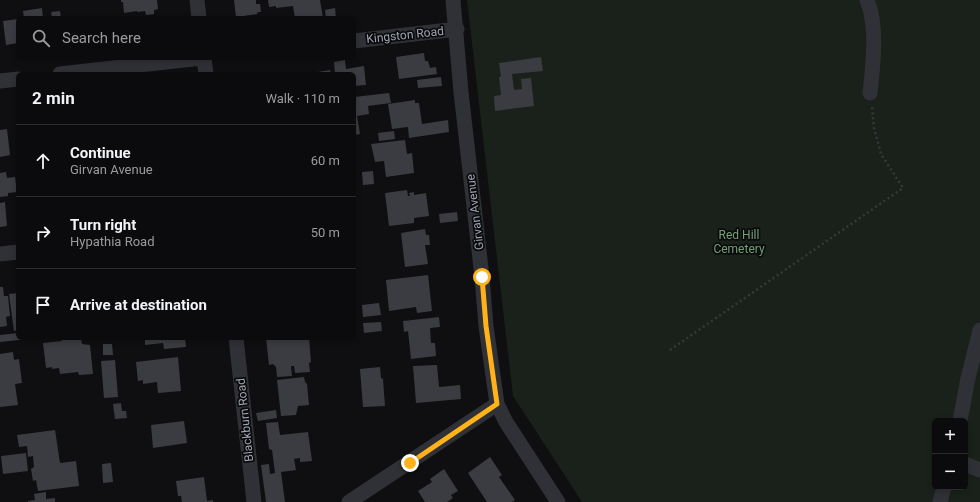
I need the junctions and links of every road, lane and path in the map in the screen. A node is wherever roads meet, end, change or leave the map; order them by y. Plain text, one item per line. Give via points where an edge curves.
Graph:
1 (197, 0) edge
2 (453, 0) edge
3 (867, 0) edge
4 (199, 16) edge
5 (456, 29) junction
6 (356, 41) edge
7 (184, 60) edge
8 (202, 60) edge
9 (78, 72) edge
10 (206, 72) edge
11 (16, 79) edge
12 (0, 81) edge
13 (870, 93) joint
14 (16, 252) edge
15 (0, 254) edge
16 (980, 330) edge
17 (236, 340) edge
18 (670, 350) dead end
19 (497, 404) junction
20 (961, 418) edge
21 (968, 465) edge
22 (980, 470) edge
23 (943, 490) edge
24 (254, 502) edge
25 (349, 502) edge
26 (558, 502) edge
27 (940, 502) edge

1 - 4 street
2 - 5 street, Girvan Avenue
3 - 13 street via 870,7 874,57
5 - 6 street, Kingston Road
5 - 19 street, Girvan Avenue via 486,326
7 - 9 street
8 - 10 street
11 - 12 street
13 - 18 path via 874,128 881,154 903,188
14 - 15 street
16 - 20 street
17 - 24 street, Blackburn Road
19 - 25 street
19 - 26 street, Girvan Avenue
21 - 22 street
23 - 27 street

